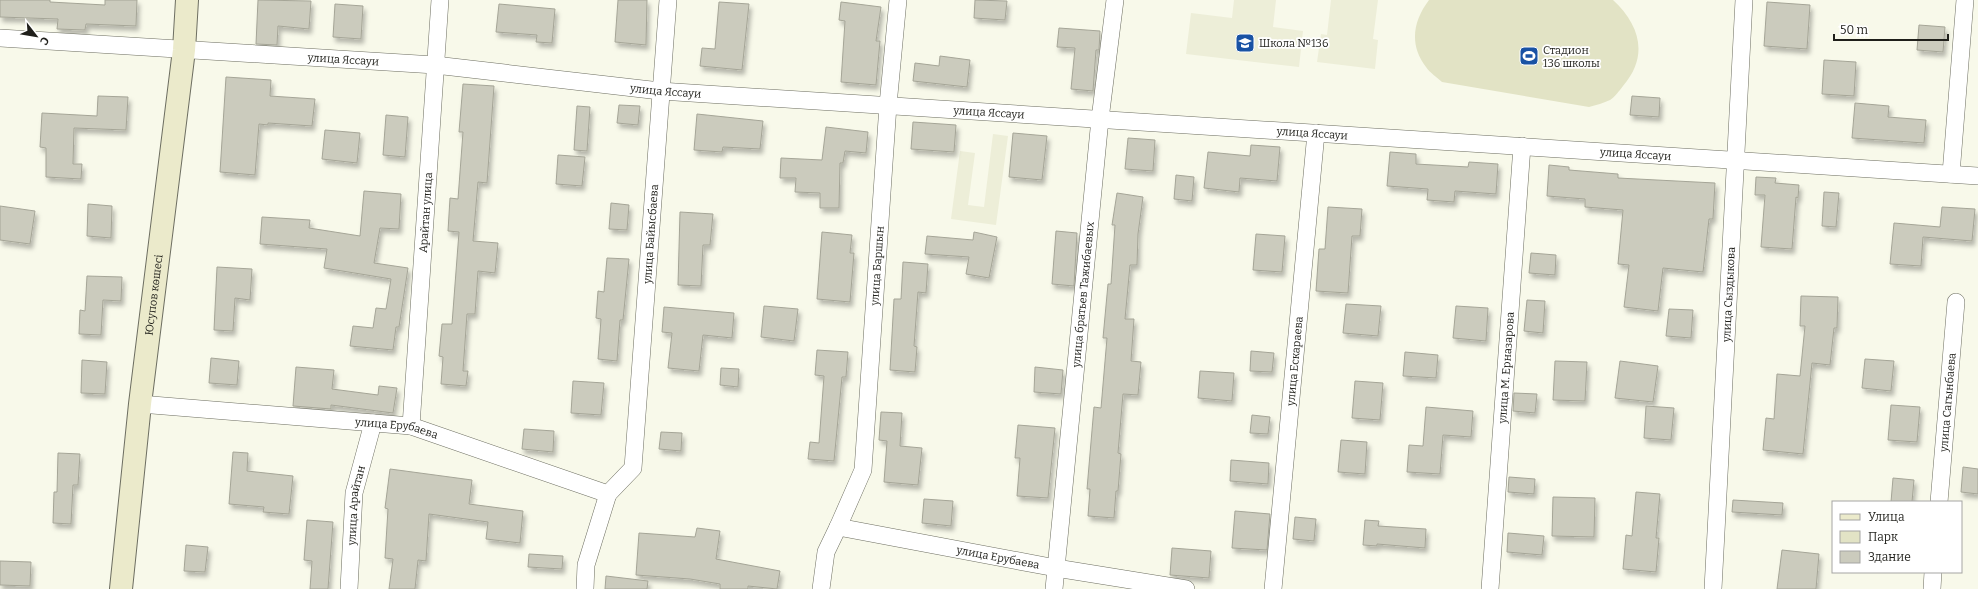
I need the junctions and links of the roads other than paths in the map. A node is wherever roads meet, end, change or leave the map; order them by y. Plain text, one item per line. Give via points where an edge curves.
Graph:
1 (187, 0) edge
2 (440, 0) edge
3 (668, 0) edge
4 (898, 0) edge
5 (1115, 0) edge
6 (1744, 0) edge
7 (1965, 0) edge
8 (0, 38) edge
9 (184, 50) junction
10 (435, 65) junction
11 (660, 90) junction
12 (888, 105) junction
13 (1100, 119) junction
14 (1316, 133) junction
15 (1522, 146) junction
16 (1736, 160) junction
17 (1951, 174) junction
18 (1978, 176) edge
19 (1956, 302) dead end
20 (140, 404) junction
21 (373, 423) junction
22 (411, 426) junction
23 (608, 494) junction
24 (1939, 501) edge
25 (838, 527) junction
26 (1056, 568) junction
27 (1934, 573) edge
28 (121, 589) edge
29 (349, 589) edge
30 (585, 589) edge
31 (821, 589) edge
32 (1054, 589) edge
33 (1186, 589) edge
34 (1273, 589) edge
35 (1490, 589) edge
36 (1713, 589) edge
37 (1932, 589) edge

1 - 9 street, Юсупов көшесі
2 - 10 street, Арайтан улица
3 - 11 street, улица Байысбаева
4 - 12 street, улица Баршын
5 - 13 street, улица братьев Тажибаевых
6 - 16 street, улица Сыздыкова
7 - 17 street
8 - 9 street, улица Яссауи
9 - 10 street, улица Яссауи
9 - 20 street, Юсупов көшесі
10 - 11 street, улица Яссауи
10 - 22 street, Арайтан улица
11 - 12 street, улица Яссауи
11 - 23 street, улица Байысбаева via 632,468
12 - 13 street, улица Яссауи
12 - 25 street, улица Баршын via 862,470
13 - 14 street, улица Яссауи
13 - 26 street, улица братьев Тажибаевых
14 - 15 street, улица Яссауи
14 - 34 street, улица Ескараева
15 - 16 street, улица Яссауи
15 - 35 street, улица М. Ерназарова
16 - 17 street, улица Яссауи
16 - 36 street, улица Сыздыкова
17 - 18 street, улица Яссауи
19 - 24 street, улица Сагынбаева
20 - 21 street, улица Ерубаева
20 - 28 street, Юсупов көшесі
21 - 22 street, улица Ерубаева
21 - 29 street, улица Арайтан via 354,493
22 - 23 street, улица Ерубаева
23 - 30 street via 586,565
25 - 26 street, улица Ерубаева
25 - 31 street via 826,552
26 - 32 street, улица братьев Тажибаевых
26 - 33 street, улица Ерубаева
27 - 37 street

